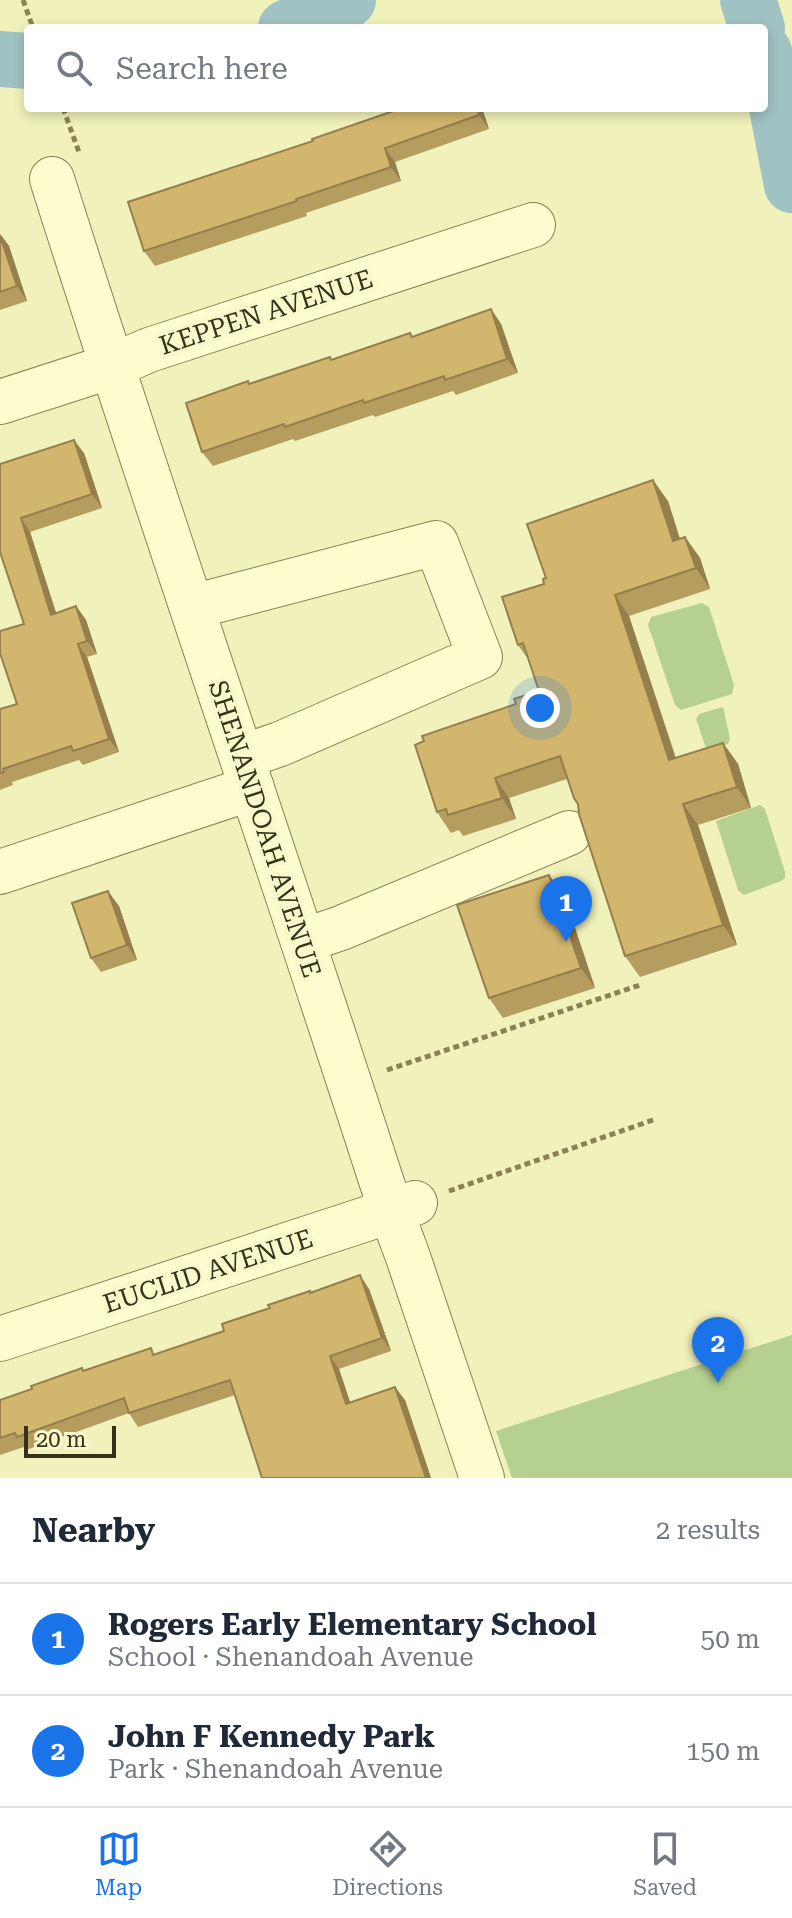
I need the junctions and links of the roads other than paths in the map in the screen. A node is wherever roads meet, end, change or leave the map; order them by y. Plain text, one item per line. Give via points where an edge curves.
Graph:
1 (52, 179) dead end
2 (533, 225) dead end
3 (112, 366) junction
4 (0, 402) edge
5 (192, 607) junction
6 (247, 772) junction
7 (569, 833) dead end
8 (0, 872) edge
9 (303, 941) junction
10 (414, 1203) junction
11 (0, 1339) edge
12 (482, 1478) edge

1 - 3 street, SHENANDOAH AVENUE
2 - 3 street, KEPPEN AVENUE
3 - 4 street, KEPPEN AVENUE
3 - 5 street, SHENANDOAH AVENUE
5 - 6 street, SHENANDOAH AVENUE
5 - 6 street via 436,543 480,657 280,744
6 - 8 street
6 - 9 street, SHENANDOAH AVENUE
7 - 9 street
9 - 10 street, SHENANDOAH AVENUE
10 - 11 street, EUCLID AVENUE
10 - 12 street, SHENANDOAH AVENUE via 408,1257

